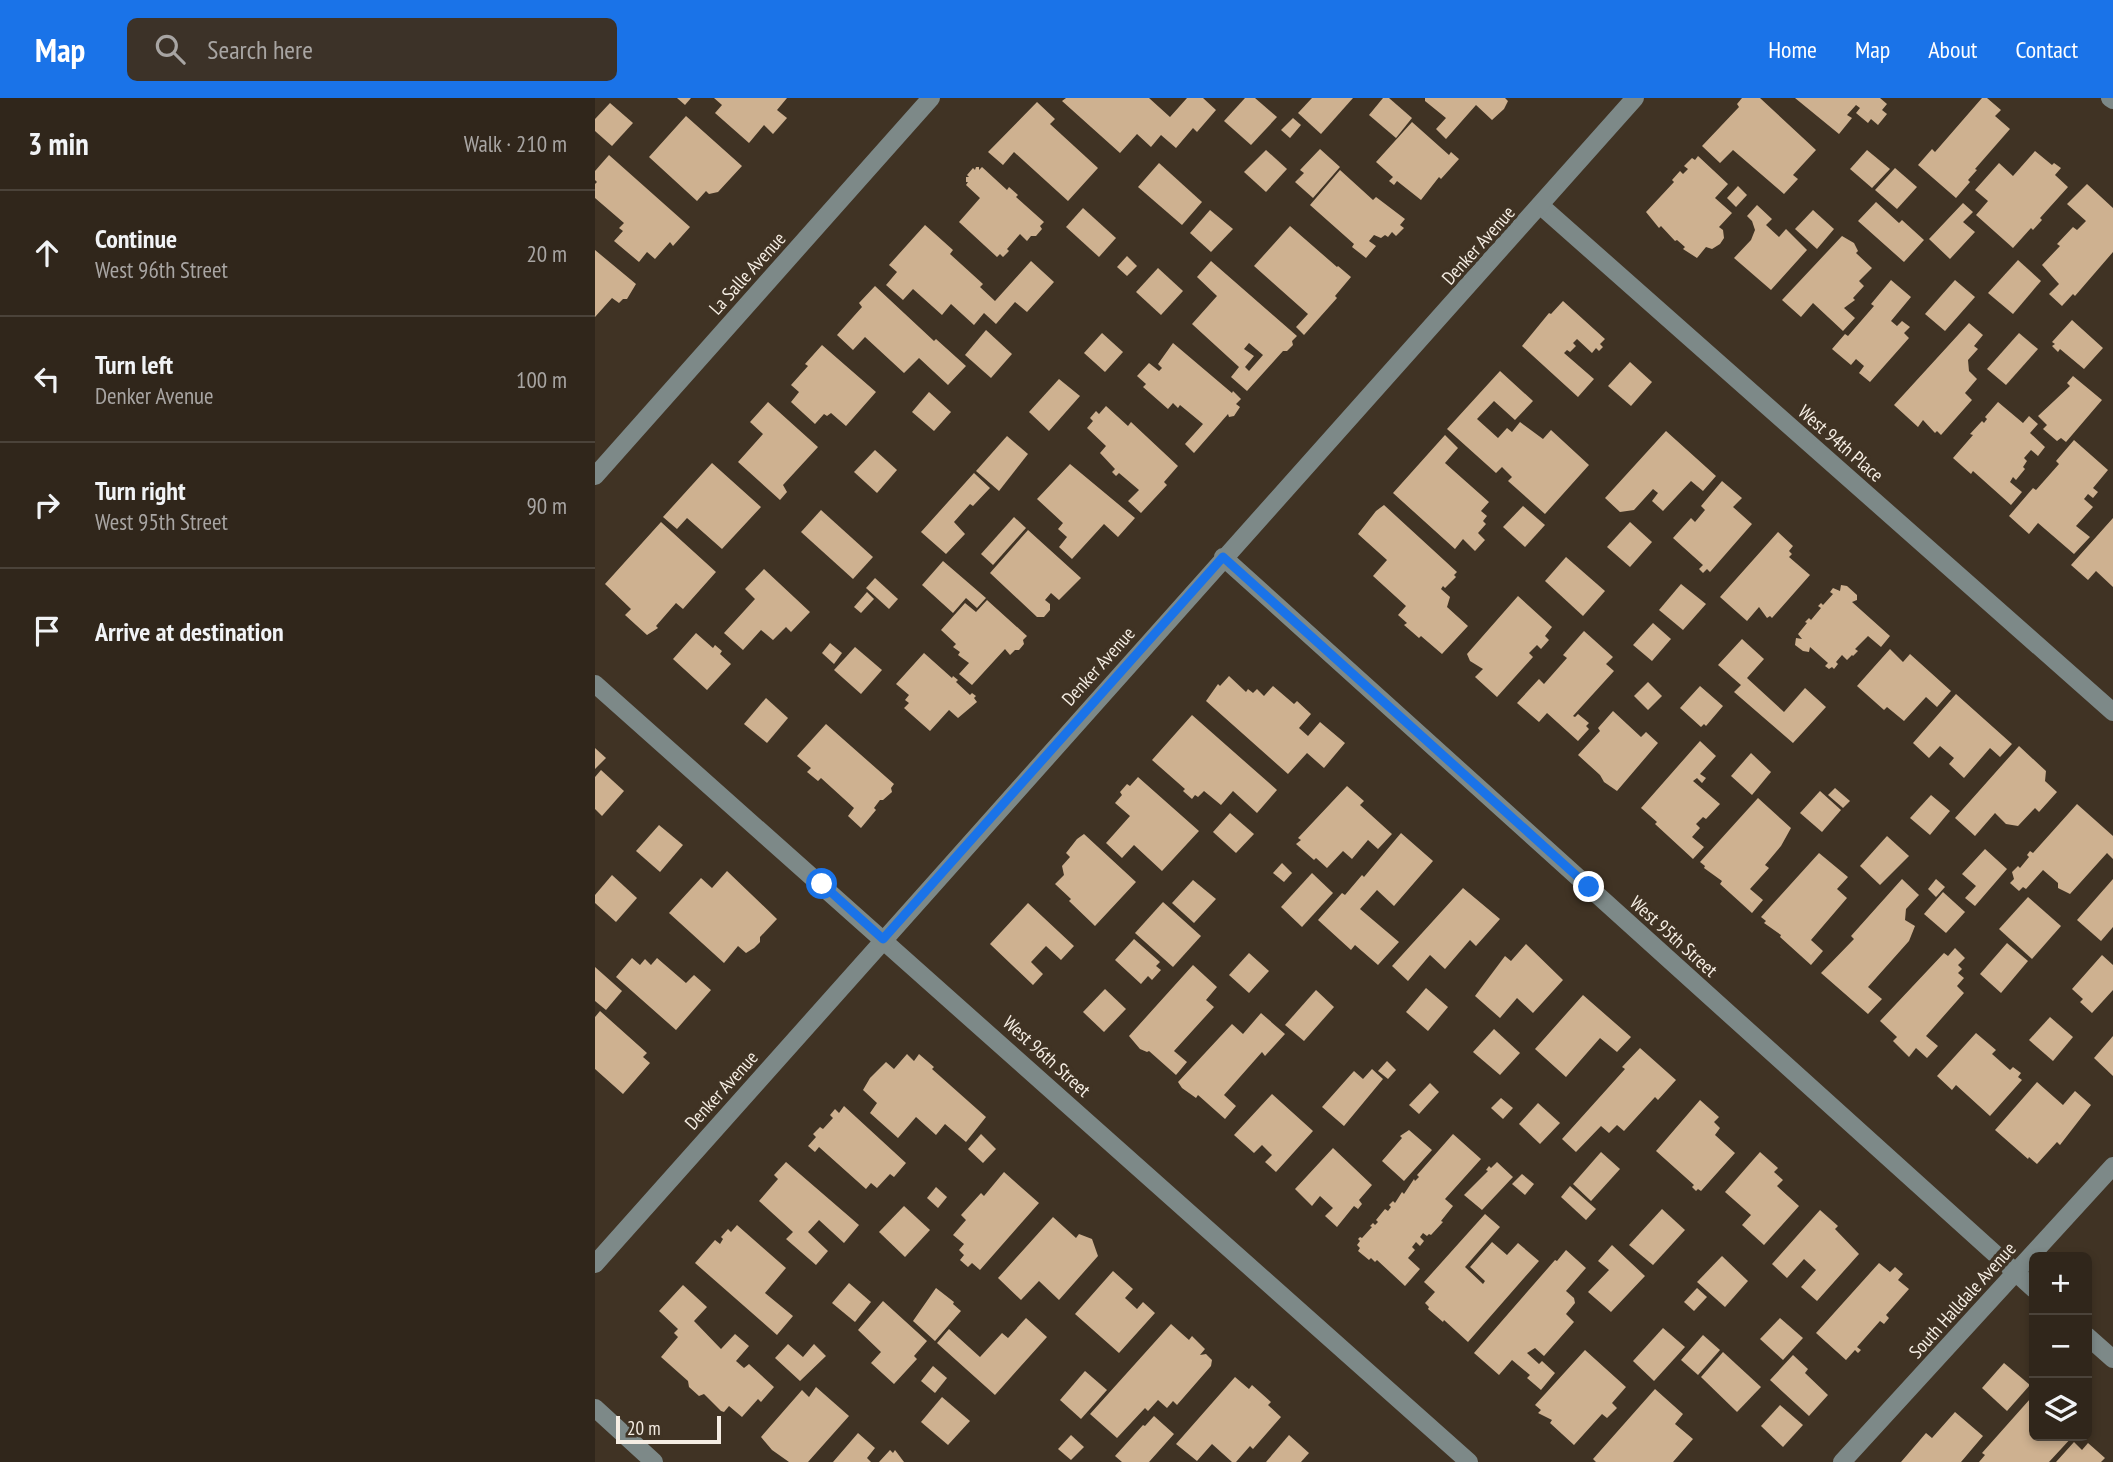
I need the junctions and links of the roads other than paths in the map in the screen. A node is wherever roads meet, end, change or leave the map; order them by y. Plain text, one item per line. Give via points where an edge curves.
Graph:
1 (931, 98) edge
2 (1635, 98) edge
3 (1541, 206) junction
4 (595, 476) edge
5 (1223, 557) junction
6 (595, 684) edge
7 (2113, 712) edge
8 (883, 939) junction
9 (2113, 1166) edge
10 (595, 1264) edge
11 (2016, 1272) junction
12 (2029, 1284) edge
13 (2092, 1340) edge
14 (2113, 1359) edge
15 (595, 1408) edge
16 (655, 1462) edge
17 (1469, 1462) edge
18 (1842, 1462) edge

1 - 4 street, La Salle Avenue
2 - 3 street, Denker Avenue
3 - 5 street, Denker Avenue
3 - 7 street, West 94th Place
5 - 8 street, Denker Avenue
5 - 11 street, West 95th Street
6 - 8 street, West 96th Street
8 - 10 street, Denker Avenue
8 - 17 street, West 96th Street
9 - 11 street, South Halldale Avenue
11 - 12 street, West 95th Street
11 - 18 street, South Halldale Avenue
13 - 14 street
15 - 16 street

